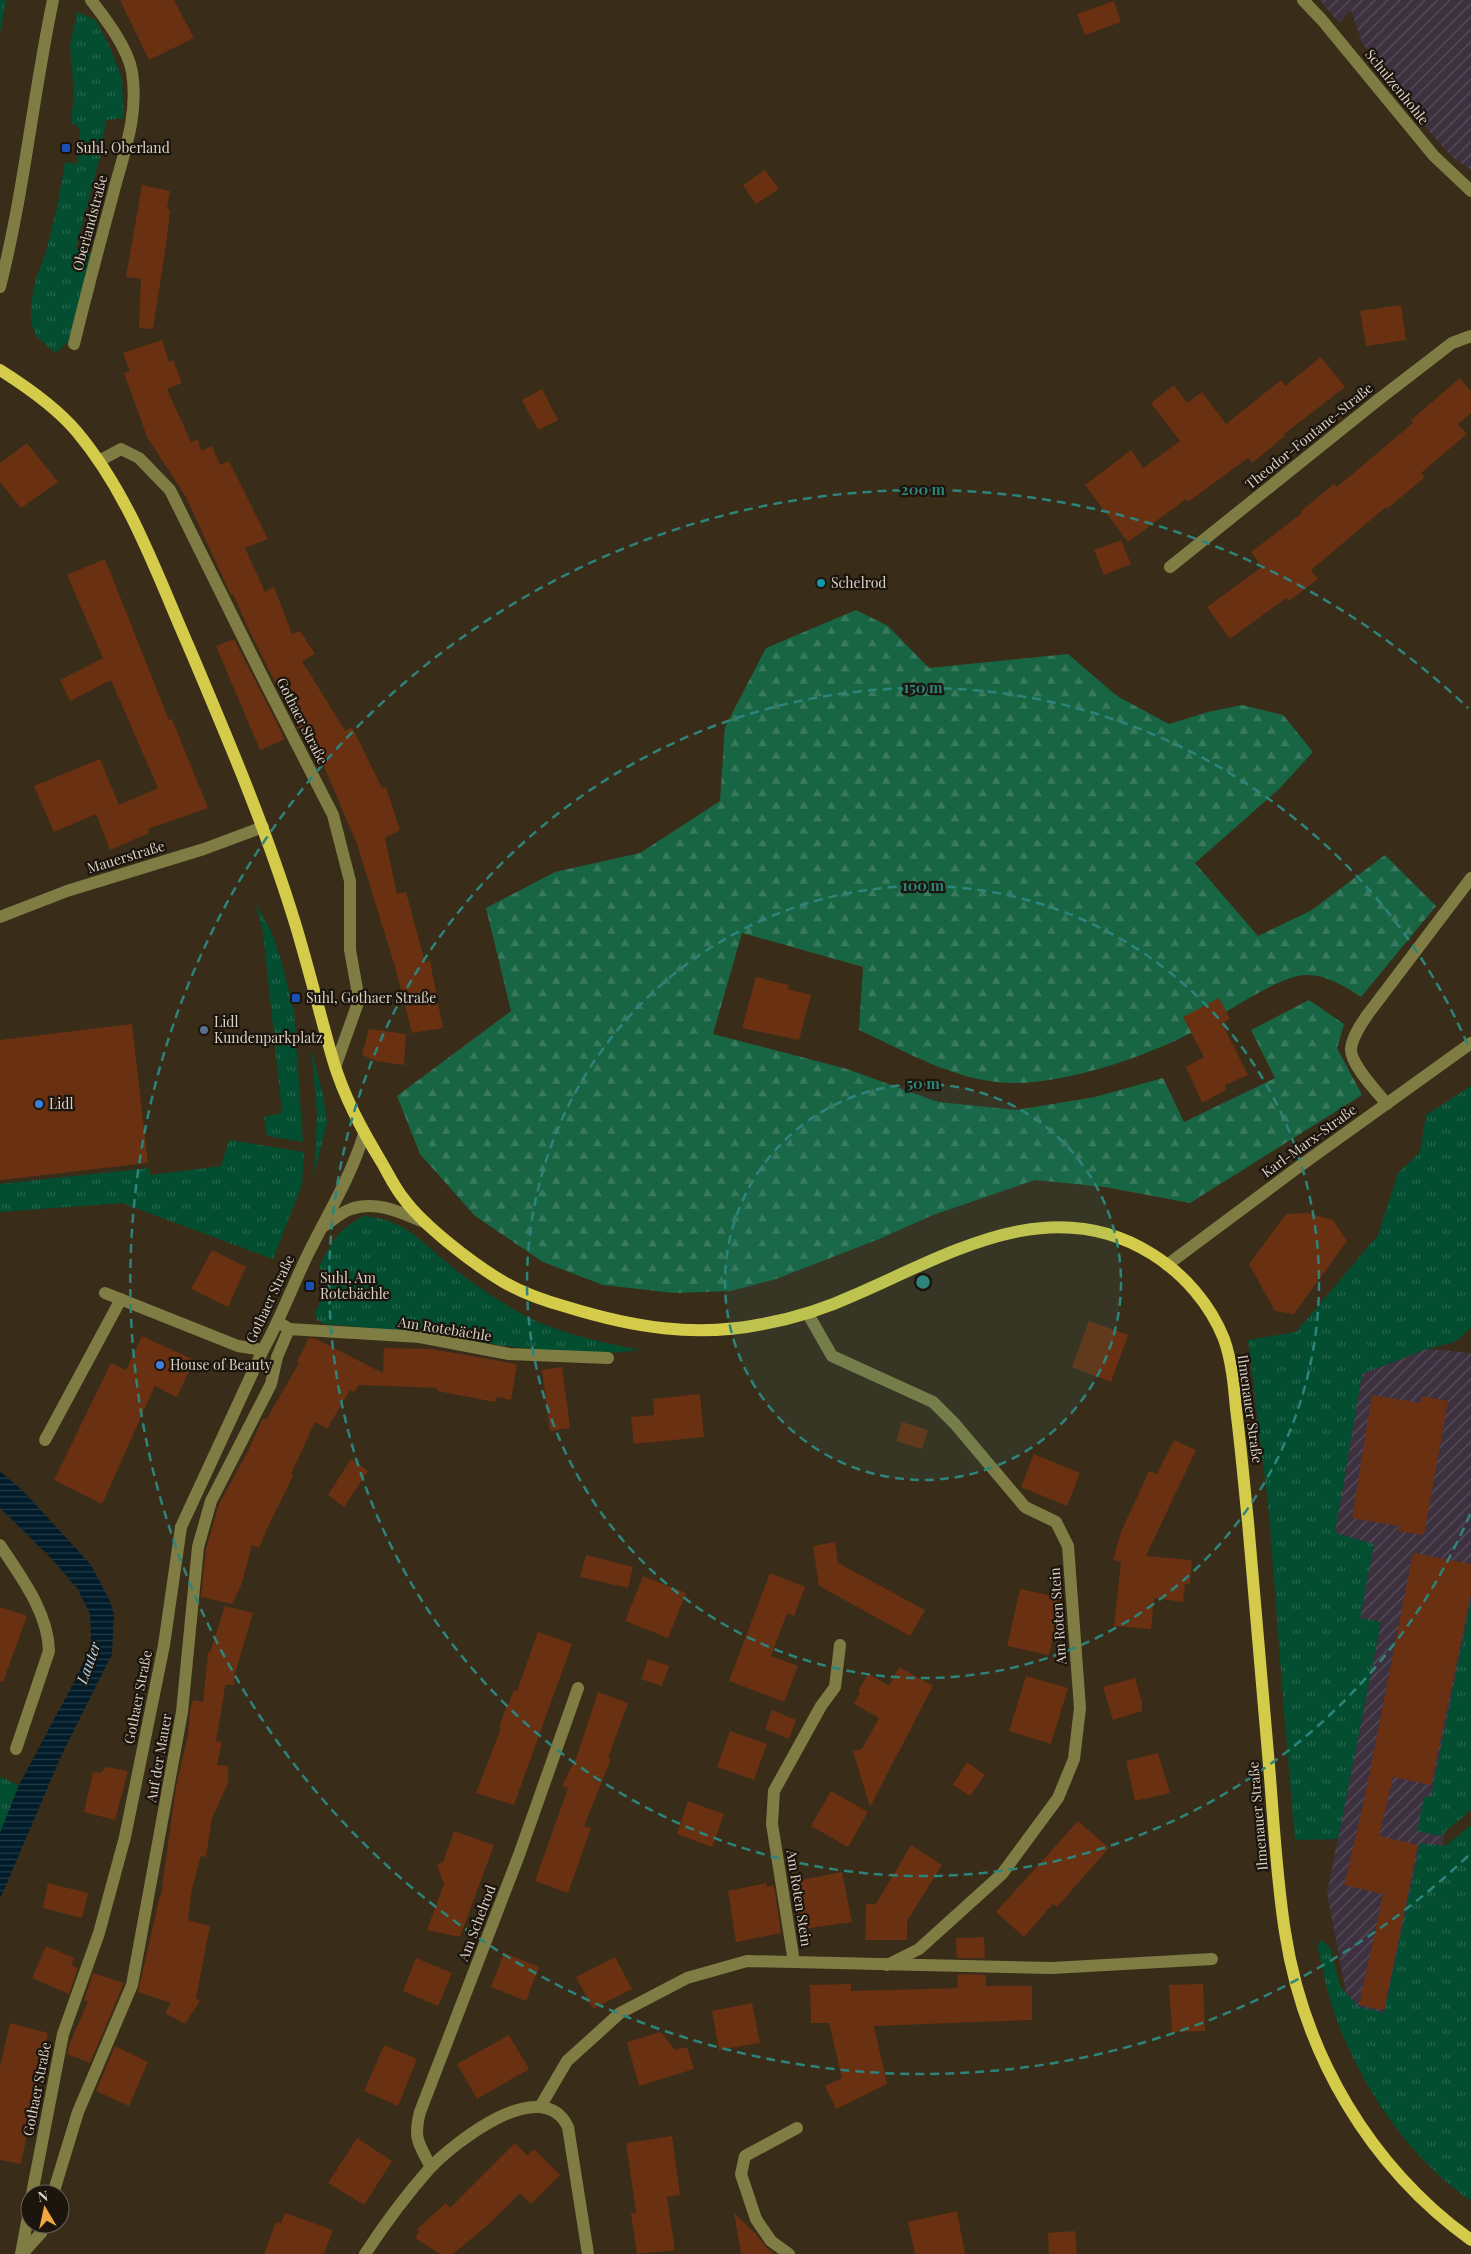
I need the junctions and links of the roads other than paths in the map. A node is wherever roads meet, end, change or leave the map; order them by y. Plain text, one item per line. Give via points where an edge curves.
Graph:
1 (53, 0) edge
2 (90, 0) edge
3 (1303, 0) edge
4 (1471, 191) edge
5 (0, 287) edge
6 (1471, 336) edge
7 (74, 344) dead end
8 (0, 370) edge
9 (99, 461) junction
10 (1170, 567) dead end
11 (262, 827) junction
12 (1471, 878) edge
13 (0, 917) edge
14 (1471, 1044) edge
15 (335, 1067) junction
16 (1387, 1104) junction
17 (364, 1134) junction
18 (430, 1225) junction
19 (324, 1226) junction
20 (1167, 1265) junction
21 (105, 1293) dead end
22 (121, 1300) junction
23 (808, 1314) junction
24 (283, 1326) junction
25 (263, 1350) junction
26 (608, 1358) dead end
27 (45, 1440) dead end
28 (0, 1545) edge
29 (840, 1645) dead end
30 (578, 1688) dead end
31 (16, 1749) dead end
32 (1212, 1959) dead end
33 (794, 1962) junction
34 (887, 1964) junction
35 (540, 2107) junction
36 (797, 2128) dead end
37 (431, 2168) junction
38 (34, 2184) edge
39 (56, 2184) edge
40 (25, 2234) edge
41 (40, 2234) edge
42 (1471, 2240) edge
43 (21, 2254) edge
44 (365, 2254) edge
45 (588, 2254) edge
46 (789, 2254) edge

1 - 5 street via 12,242
2 - 7 street, Oberlandstraße via 103,16 132,70 134,99 130,138 115,183
3 - 4 street, Schulzenhohle via 1434,156
6 - 10 street, Theodor-Fontane-Straße via 1452,343 1385,394
8 - 9 main road via 60,415
9 - 11 main road via 138,531
9 - 15 street, Gothaer Straße via 121,449 139,458 170,490 333,815 350,881 350,950 359,1000
11 - 13 street, Mauerstraße via 67,891
11 - 15 main road via 294,917
12 - 16 street via 1358,1029 1351,1049 1353,1060
14 - 16 street, Karl-Marx-Straße
15 - 17 main road
16 - 20 street, Karl-Marx-Straße
17 - 18 main road, Ilmenauer Straße via 406,1202
17 - 19 street, Gothaer Straße via 356,1162
18 - 19 street, Gothaer Straße via 394,1209 369,1206 350,1209
18 - 23 main road, Ilmenauer Straße via 466,1256 503,1281 542,1300 633,1326 673,1331 719,1331
19 - 24 street, Gothaer Straße via 307,1255
20 - 23 main road, Ilmenauer Straße via 1128,1241 1103,1232 1072,1227 1035,1229 960,1247
20 - 42 main road, Ilmenauer Straße via 1191,1286 1209,1310 1223,1338 1231,1368 1246,1497 1285,1936 1302,2001 1318,2049 1340,2095 1380,2153 1409,2188 1444,2221
21 - 22 street
22 - 25 street via 238,1346
22 - 27 street
23 - 34 street, Am Roten Stein via 832,1356 933,1402 1025,1507 1056,1522 1068,1546 1080,1708 1074,1759 1058,1798 1002,1874 919,1949
24 - 25 street, Gothaer Straße
24 - 26 street, Am Rotebächle via 420,1337 509,1354
24 - 39 street, Auf der Mauer via 271,1384 211,1501 198,1547 182,1712 132,1986 78,2112
25 - 38 street, Gothaer Straße via 181,1527 164,1645 125,1837 99,1933 63,2034
28 - 31 street via 25,1583 48,1636 49,1651
29 - 33 street, Am Roten Stein via 835,1687 774,1791 772,1824
30 - 37 street, Am Schelrod via 519,1855 420,2112 415,2131
32 - 34 street, Am Roten Stein via 1052,1968
33 - 34 street, Am Roten Stein
33 - 35 street, Am Roten Stein via 747,1961 704,1973 687,1978 620,2013 567,2061
35 - 37 street via 523,2107 508,2112 475,2131
35 - 45 street via 551,2109 564,2118 568,2127
36 - 46 street via 745,2156 741,2174 756,2219 771,2241
37 - 44 street
40 - 43 street
41 - 43 street

